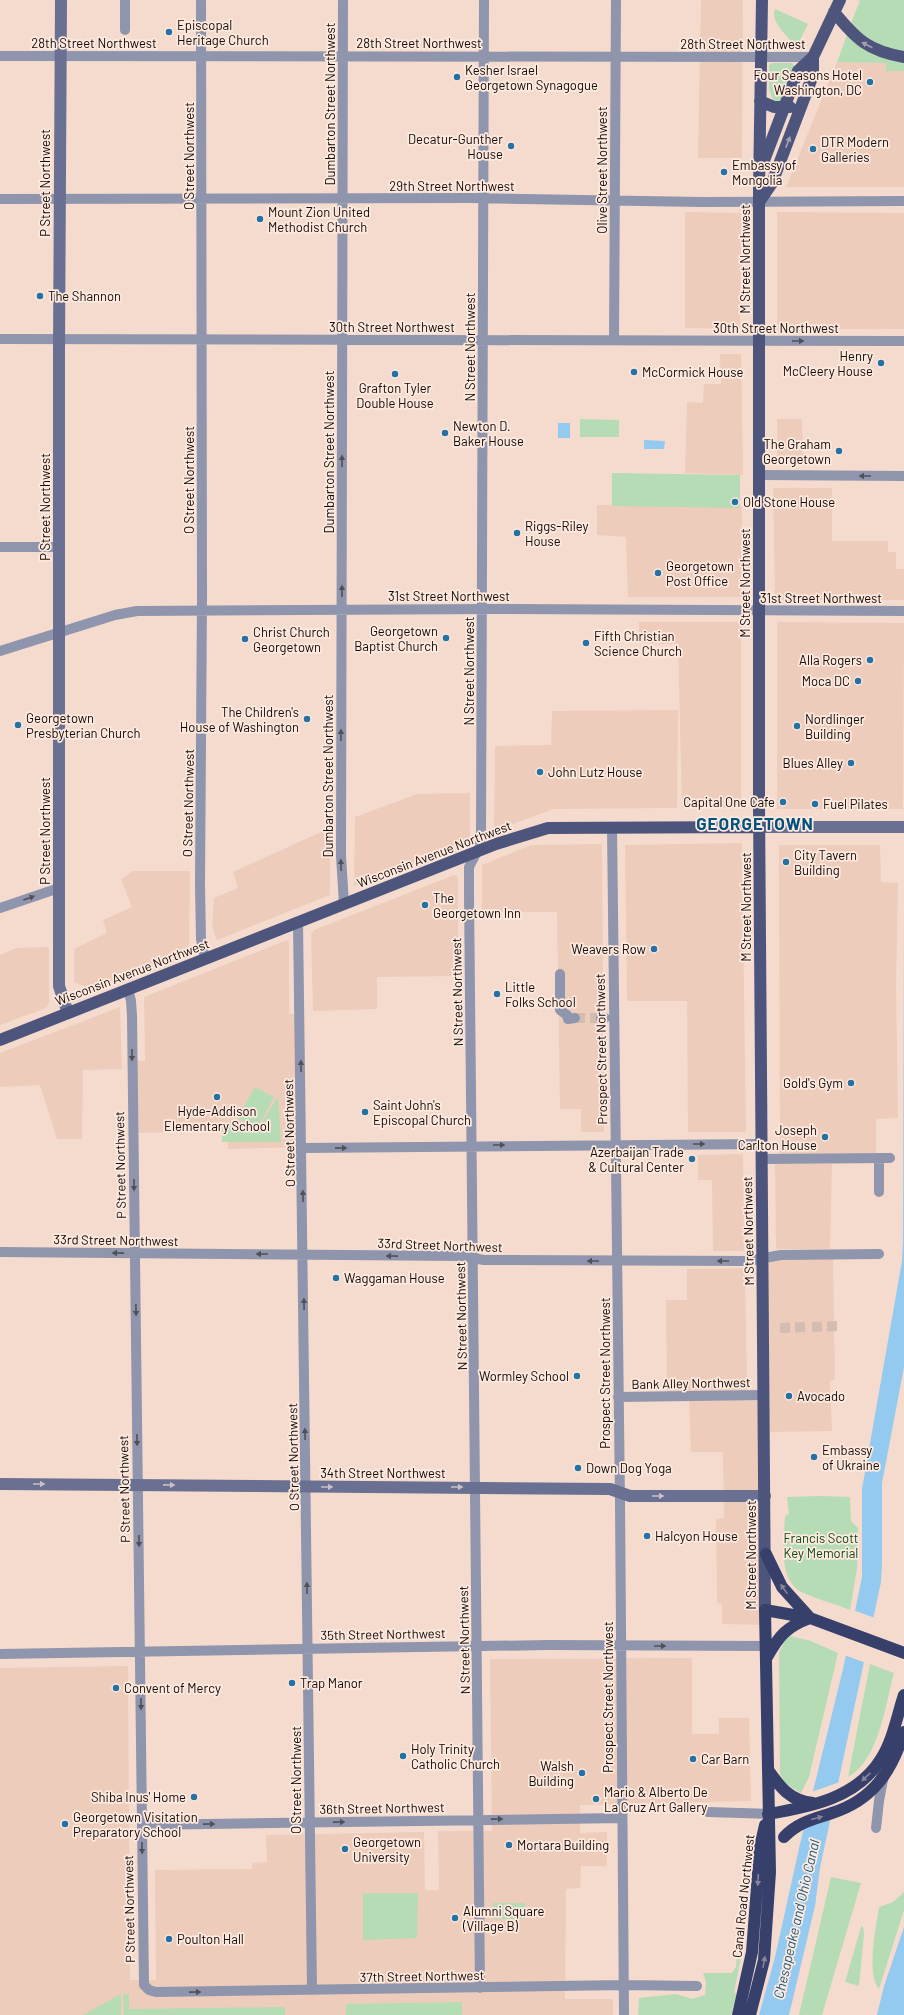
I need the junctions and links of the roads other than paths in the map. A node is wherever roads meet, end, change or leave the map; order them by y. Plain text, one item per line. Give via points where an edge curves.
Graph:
1 (61, 0) edge
2 (125, 0) edge
3 (201, 0) edge
4 (343, 0) edge
5 (484, 0) edge
6 (616, 0) edge
7 (762, 0) edge
8 (840, 0) edge
9 (834, 12) junction
10 (125, 30) dead end
11 (0, 56) edge
12 (60, 56) junction
13 (201, 56) junction
14 (343, 56) junction
15 (484, 57) junction
16 (616, 57) junction
17 (761, 57) junction
18 (904, 57) edge
19 (813, 58) junction
20 (760, 101) junction
21 (784, 107) junction
22 (801, 107) junction
23 (760, 170) junction
24 (0, 198) edge
25 (202, 198) junction
26 (342, 198) junction
27 (484, 198) junction
28 (59, 199) junction
29 (615, 200) junction
30 (904, 201) edge
31 (759, 202) junction
32 (0, 338) edge
33 (59, 338) junction
34 (202, 339) junction
35 (342, 339) junction
36 (483, 339) junction
37 (614, 340) junction
38 (759, 341) junction
39 (904, 341) edge
40 (759, 476) junction
41 (904, 476) edge
42 (0, 547) edge
43 (58, 547) junction
44 (202, 609) junction
45 (482, 609) junction
46 (342, 610) junction
47 (904, 610) edge
48 (758, 611) junction
49 (59, 632) junction
50 (0, 652) edge
51 (612, 827) junction
52 (759, 827) junction
53 (901, 827) edge
54 (477, 852) junction
55 (59, 888) junction
56 (344, 904) junction
57 (0, 908) edge
58 (298, 922) junction
59 (205, 959) junction
60 (560, 974) dead end
61 (128, 989) junction
62 (68, 1013) junction
63 (575, 1018) tunnel mouth
64 (0, 1040) edge
65 (615, 1144) junction
66 (761, 1144) junction
67 (472, 1146) junction
68 (302, 1148) junction
69 (879, 1158) junction
70 (890, 1158) dead end
71 (761, 1159) junction
72 (879, 1192) dead end
73 (0, 1252) edge
74 (135, 1253) junction
75 (304, 1254) junction
76 (879, 1254) dead end
77 (473, 1258) junction
78 (762, 1258) junction
79 (617, 1261) junction
80 (764, 1396) junction
81 (618, 1397) junction
82 (0, 1484) edge
83 (138, 1485) junction
84 (306, 1487) junction
85 (475, 1487) junction
86 (619, 1493) junction
87 (765, 1496) junction
88 (766, 1554) junction
89 (765, 1610) junction
90 (810, 1618) junction
91 (478, 1646) junction
92 (621, 1646) junction
93 (308, 1648) junction
94 (140, 1652) junction
95 (766, 1652) junction
96 (904, 1653) edge
97 (0, 1654) edge
98 (904, 1695) edge
99 (904, 1709) edge
100 (904, 1732) edge
101 (768, 1770) junction
102 (819, 1802) junction
103 (708, 1812) dead end
104 (768, 1814) junction
105 (622, 1818) junction
106 (479, 1819) junction
107 (310, 1822) junction
108 (142, 1825) junction
109 (876, 1828) dead end
110 (770, 1872) junction
111 (624, 1985) junction
112 (697, 1986) dead end
113 (480, 1988) junction
114 (147, 1989) joint
115 (312, 1990) junction
116 (624, 2015) edge
117 (738, 2015) edge
118 (750, 2015) edge

1 - 12 main road, P Street Northwest
2 - 10 street
3 - 13 street, O Street Northwest
4 - 14 street, Dumbarton Street Northwest
5 - 15 street, N Street Northwest
6 - 16 street, Olive Street Northwest
7 - 17 main road, M Street Northwest
8 - 9 main road
18 -> 9 main road via 875,49 860,41
9 - 19 main road
11 - 12 street, 28th Street Northwest
12 - 13 street, 28th Street Northwest
12 - 28 main road, P Street Northwest
13 - 14 street, 28th Street Northwest
13 - 25 street, O Street Northwest
14 - 15 street, 28th Street Northwest
14 - 26 street, Dumbarton Street Northwest
15 - 16 street, 28th Street Northwest
15 - 27 street, N Street Northwest
16 - 17 street, 28th Street Northwest
16 - 29 street, Olive Street Northwest
17 - 19 street, 28th Street Northwest
17 - 20 main road, M Street Northwest
19 - 21 main road via 798,71
19 - 22 main road via 813,75
20 - 21 main road via 769,106
20 - 23 main road, M Street Northwest
21 - 22 main road
21 - 23 main road
31 -> 22 main road via 772,183
23 - 31 main road, M Street Northwest
24 - 28 street, 29th Street Northwest
25 - 26 street, 29th Street Northwest
25 - 28 street, 29th Street Northwest
25 - 34 street, O Street Northwest
26 - 27 street, 29th Street Northwest
26 - 35 street, Dumbarton Street Northwest
27 - 29 street, 29th Street Northwest
27 - 36 street, N Street Northwest
28 - 33 main road, P Street Northwest
29 - 31 street, 29th Street Northwest
29 - 37 street, Olive Street Northwest
30 - 31 street, 29th Street Northwest
31 - 38 main road, M Street Northwest
32 - 33 street, 30th Street Northwest
33 - 34 street, 30th Street Northwest
33 - 43 main road, P Street Northwest
34 - 35 street, 30th Street Northwest
34 - 44 street, O Street Northwest
35 - 36 street, 30th Street Northwest
46 -> 35 street, Dumbarton Street Northwest
36 - 37 street, 30th Street Northwest
36 - 45 street, N Street Northwest
37 - 38 street, 30th Street Northwest
38 -> 39 street, 30th Street Northwest
38 - 40 main road, M Street Northwest
41 -> 40 street
40 - 48 main road, M Street Northwest
42 - 43 street
43 - 49 main road, P Street Northwest
44 - 46 street, 31st Street Northwest
44 - 49 street, 31st Street Northwest via 125,612
44 - 59 street, O Street Northwest via 200,885 201,939
45 - 46 street, 31st Street Northwest
45 - 48 street, 31st Street Northwest
45 - 54 street, N Street Northwest via 481,838
56 -> 46 street, Dumbarton Street Northwest via 341,849
47 - 48 street, 31st Street Northwest
48 - 52 main road, M Street Northwest
49 - 50 street, 31st Street Northwest
49 - 55 main road, P Street Northwest
51 - 52 main road, Wisconsin Avenue Northwest
51 - 54 main road, Wisconsin Avenue Northwest via 543,829
51 - 65 street, Prospect Street Northwest
52 - 53 main road, Wisconsin Avenue Northwest
52 - 66 main road, M Street Northwest
54 - 56 main road, Wisconsin Avenue Northwest
54 - 67 street, N Street Northwest via 469,867
57 -> 55 street
55 - 62 main road, P Street Northwest via 59,986
56 - 58 main road, Wisconsin Avenue Northwest
58 - 59 main road, Wisconsin Avenue Northwest
68 -> 58 street, O Street Northwest
59 - 61 main road, Wisconsin Avenue Northwest
60 - 63 street via 560,1010 567,1014 568,1019
61 - 62 main road, Wisconsin Avenue Northwest
61 -> 74 street, P Street Northwest via 132,1007
62 - 64 main road, Wisconsin Avenue Northwest
65 -> 66 street
67 -> 65 street
65 - 79 street, Prospect Street Northwest
66 - 71 main road, M Street Northwest
68 -> 67 street
67 - 77 street, N Street Northwest
75 -> 68 street, O Street Northwest
69 - 70 street
69 - 71 street
69 - 72 street
71 - 78 main road, M Street Northwest
74 -> 73 street, 33rd Street Northwest
75 -> 74 street, 33rd Street Northwest
74 -> 83 street, P Street Northwest
77 -> 75 street, 33rd Street Northwest
84 -> 75 street, O Street Northwest
76 - 78 street, 33rd Street Northwest via 781,1255
79 -> 77 street, 33rd Street Northwest
77 - 85 street, N Street Northwest
78 -> 79 street, 33rd Street Northwest via 748,1261
78 - 80 main road, M Street Northwest
79 - 81 street, Prospect Street Northwest
80 - 81 street, Bank Alley Northwest
80 - 87 main road, M Street Northwest
81 - 86 street, Prospect Street Northwest
82 -> 83 main road, 34th Street Northwest
83 -> 84 main road, 34th Street Northwest
83 -> 94 street, P Street Northwest
84 -> 85 main road, 34th Street Northwest
93 -> 84 street, O Street Northwest
85 - 86 main road, 34th Street Northwest via 610,1488
85 - 91 street, N Street Northwest
86 -> 87 main road, 34th Street Northwest via 630,1496
86 - 92 street, Prospect Street Northwest
87 - 88 main road, M Street Northwest
88 - 89 main road, M Street Northwest
90 -> 88 highway via 782,1587
89 - 90 highway
89 - 95 highway, M Street Northwest
90 - 95 highway via 785,1631
90 - 96 highway
91 - 92 street, 35th Street Northwest
91 - 93 street, 35th Street Northwest
91 - 106 street, N Street Northwest
92 -> 95 street, 35th Street Northwest
92 - 105 street, Prospect Street Northwest
93 - 94 street, 35th Street Northwest
93 - 107 street, O Street Northwest
94 - 97 street, 35th Street Northwest
94 -> 108 street, P Street Northwest
95 - 101 highway, M Street Northwest
98 -> 102 highway via 887,1748 874,1768 856,1786 838,1796
99 - 109 street via 886,1768
110 -> 100 highway, bridge via 778,1848 791,1830 803,1822 855,1803 871,1791 892,1765
101 - 102 highway via 783,1790 794,1798 804,1802
101 - 104 highway, M Street Northwest
102 - 104 highway
103 - 104 street
104 - 110 highway, Canal Road Northwest
104 -> 117 highway, Canal Road Northwest via 760,1847 752,1952
106 -> 105 street, 36th Street Northwest
105 - 111 street, Prospect Street Northwest
107 -> 106 street, 36th Street Northwest
106 - 113 street, N Street Northwest
108 -> 107 street, 36th Street Northwest
107 - 115 street, O Street Northwest
108 -> 114 street, P Street Northwest via 144,1985
118 -> 110 highway, Canal Road Northwest via 764,1960
111 - 112 street, 37th Street Northwest
111 - 113 street, 37th Street Northwest
111 - 116 street, Prospect Street Northwest
113 - 115 street, 37th Street Northwest
114 -> 115 street, 37th Street Northwest via 156,1992

